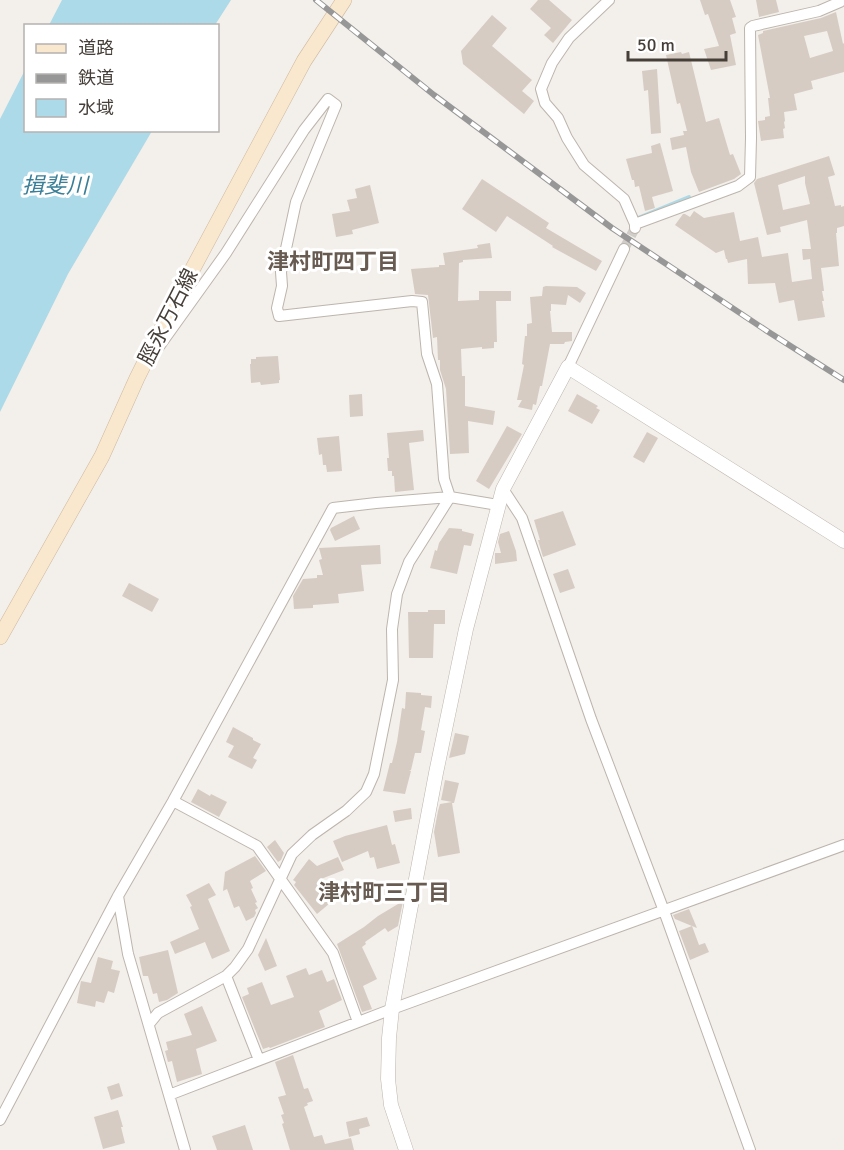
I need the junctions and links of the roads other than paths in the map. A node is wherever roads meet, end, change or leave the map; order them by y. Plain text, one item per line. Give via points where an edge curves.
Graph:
1 (344, 0) edge
2 (609, 0) edge
3 (841, 2) edge
4 (624, 249) tunnel mouth
5 (568, 367) junction
6 (137, 378) junction
7 (503, 489) junction
8 (450, 497) junction
9 (498, 505) junction
10 (844, 541) edge
11 (0, 637) edge
12 (173, 801) junction
13 (844, 845) edge
14 (280, 878) junction
15 (118, 896) junction
16 (664, 911) junction
17 (226, 976) junction
18 (392, 1009) junction
19 (358, 1022) junction
20 (149, 1024) junction
21 (259, 1060) junction
22 (169, 1095) junction
23 (0, 1120) edge
24 (185, 1150) edge
25 (406, 1150) edge
26 (750, 1150) edge

1 - 6 main road, 脛永万石線 via 304,61
2 - 3 street via 569,38 541,89 545,103 558,118 584,165 624,199 635,226 738,186 750,177 750,28
4 - 5 street
5 - 7 street
5 - 10 street
6 - 8 street via 328,99 336,105 296,202 276,308 279,316 423,302 427,354 437,384 444,479
6 - 11 main road, 脛永万石線 via 102,456
7 - 9 street
7 - 16 street via 522,518 591,719
8 - 9 street
8 - 12 street via 333,508
8 - 14 street via 409,562 397,594 392,629 393,680 374,774 366,792 292,854
9 - 18 street via 466,629
12 - 14 street via 257,846
12 - 15 street
13 - 16 street
14 - 17 street via 248,949
14 - 19 street via 333,953
15 - 20 street via 128,954
15 - 23 street
16 - 18 street
16 - 26 street
17 - 20 street via 158,1013
17 - 21 street
18 - 19 street
18 - 25 street via 388,1079 391,1105
19 - 21 street
20 - 22 street
21 - 22 street
22 - 24 street

